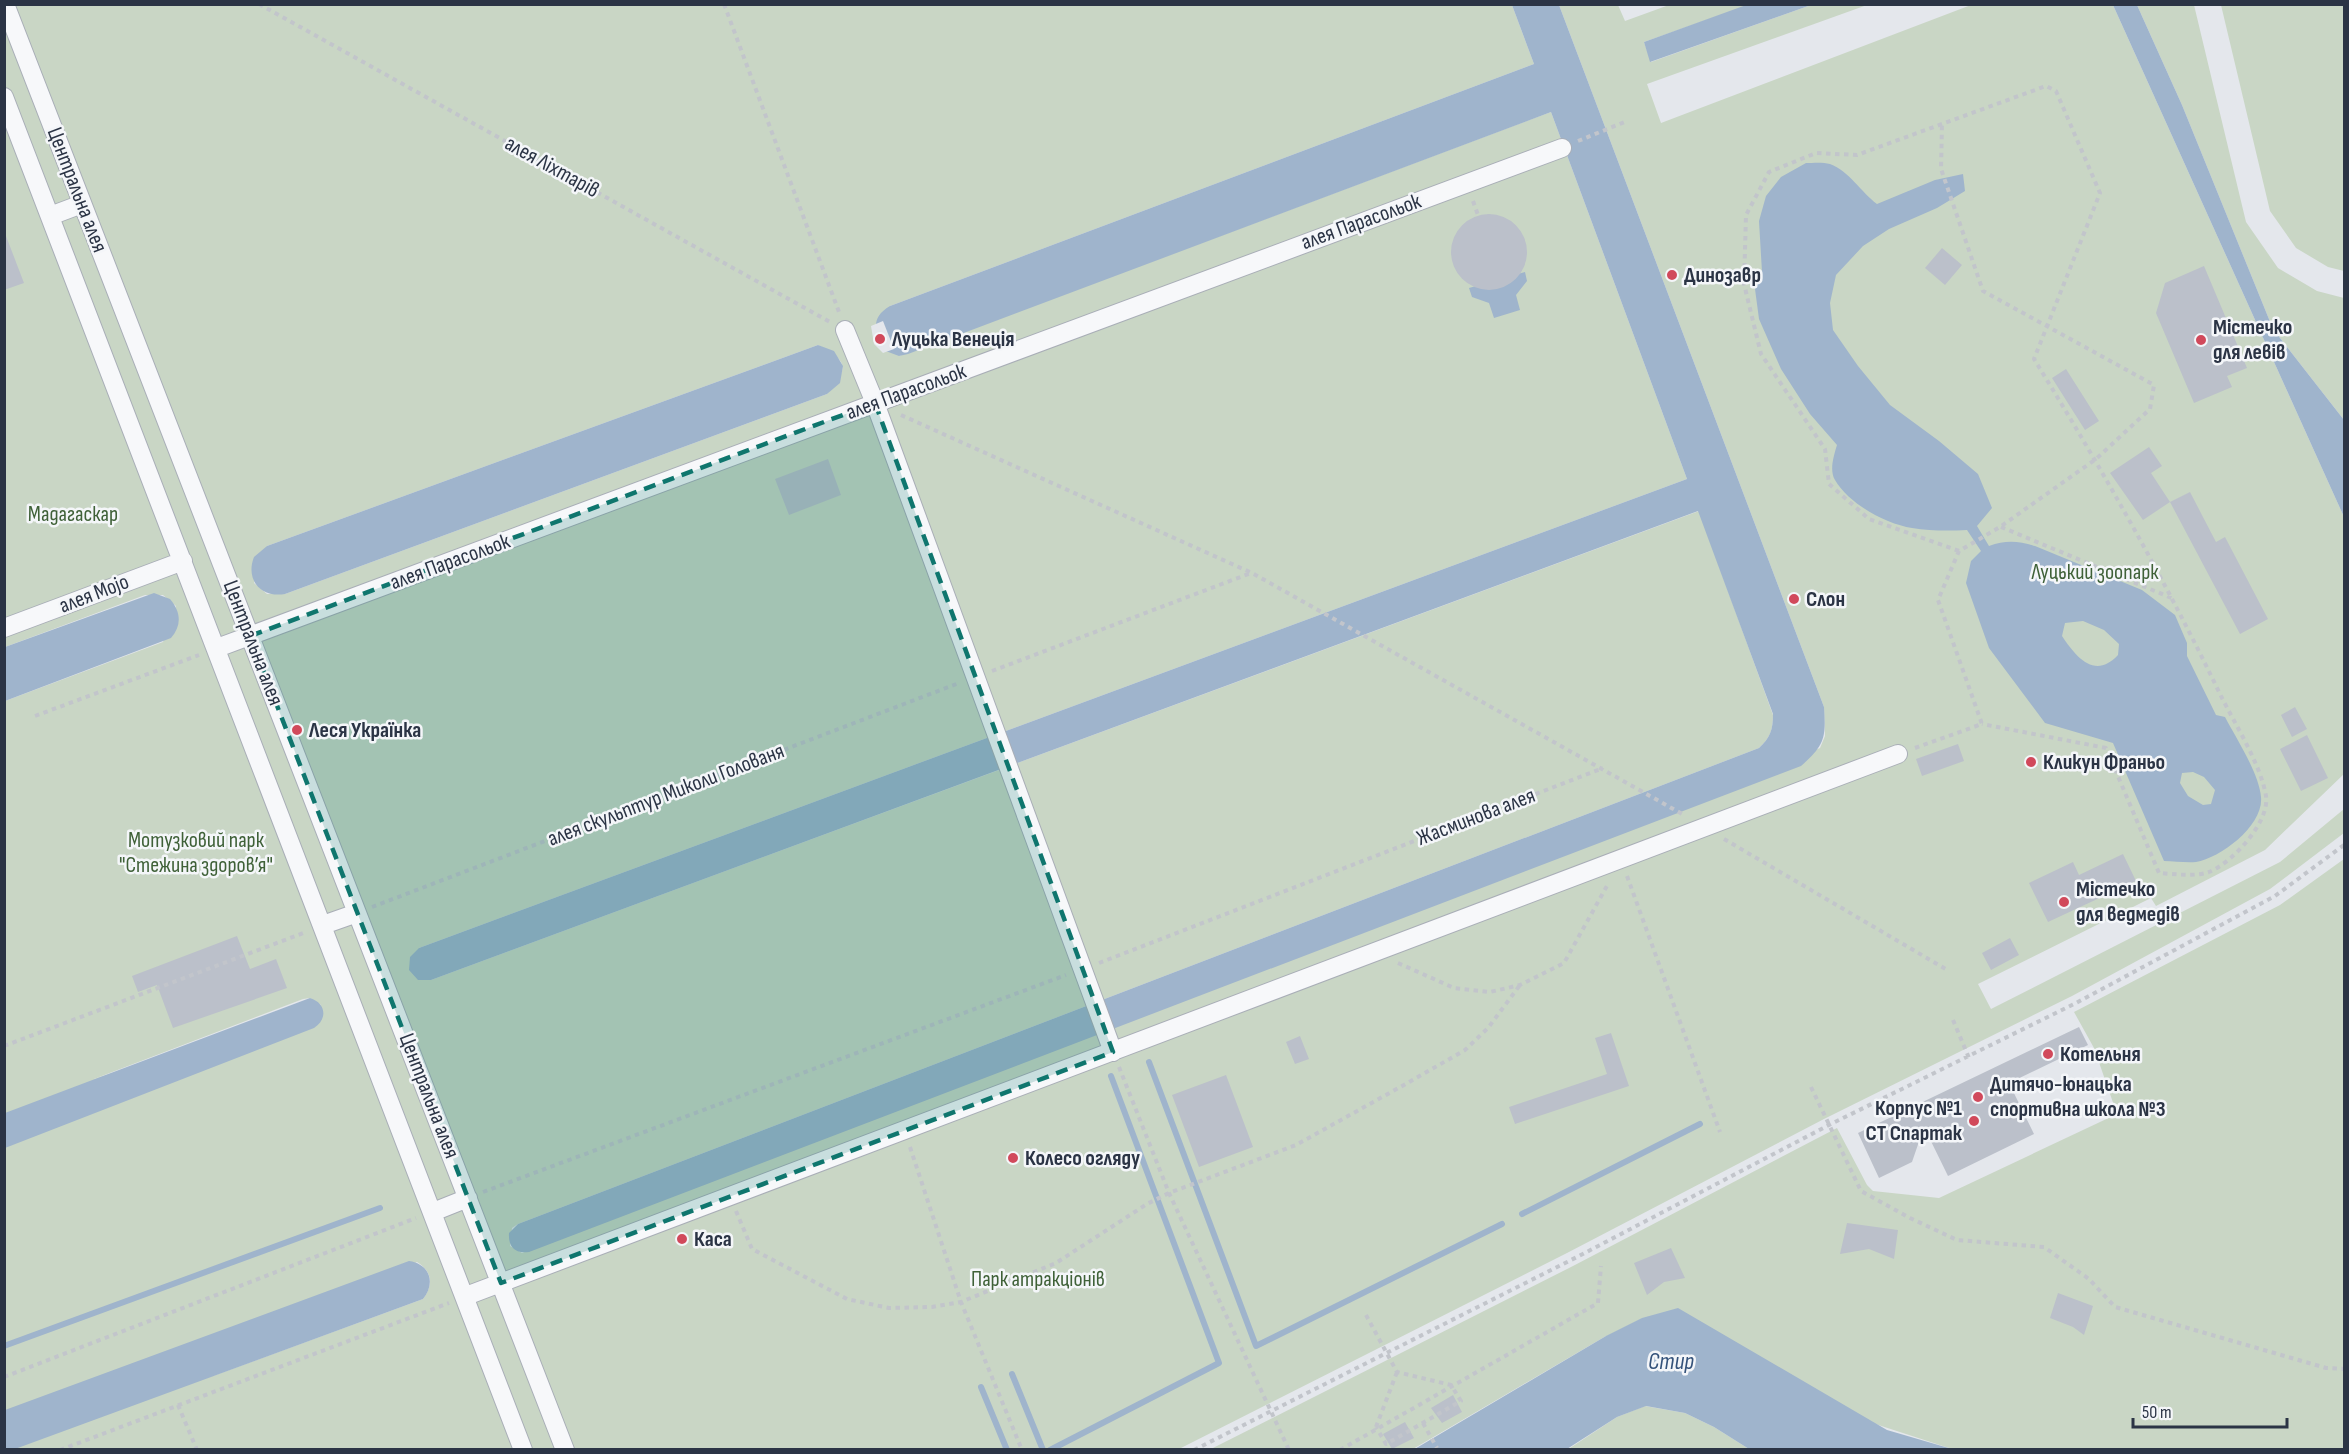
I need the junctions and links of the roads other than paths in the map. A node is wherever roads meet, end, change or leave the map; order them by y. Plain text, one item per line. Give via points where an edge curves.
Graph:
1 (4, 4) edge
2 (4, 97) edge
3 (1562, 148) road end
4 (82, 204) junction
5 (50, 216) junction
6 (845, 330) road end
7 (875, 403) junction
8 (183, 561) junction
9 (4, 628) edge
10 (250, 636) junction
11 (217, 648) junction
12 (1898, 754) road end
13 (357, 912) junction
14 (323, 925) junction
15 (1113, 1052) junction
16 (468, 1198) junction
17 (434, 1212) junction
18 (501, 1283) junction
19 (466, 1296) junction
20 (523, 1449) edge
21 (565, 1449) edge

1 - 4 street, Центральна алея
2 - 5 street, Центральна алея
3 - 7 street, алея Парасольок
4 - 5 street
4 - 10 street, Центральна алея
5 - 8 street, Центральна алея
6 - 7 street
7 - 10 street, алея Парасольок
7 - 15 street
8 - 9 street, алея Mojo
8 - 11 street, Центральна алея
10 - 11 street, алея Парасольок
10 - 13 street, Центральна алея
11 - 14 street, Центральна алея
12 - 15 street
13 - 14 street
13 - 16 street, Центральна алея
14 - 17 street, Центральна алея
15 - 18 street
16 - 17 street
16 - 18 street, Центральна алея
17 - 19 street, Центральна алея
18 - 19 street
18 - 21 street, Центральна алея
19 - 20 street, Центральна алея

